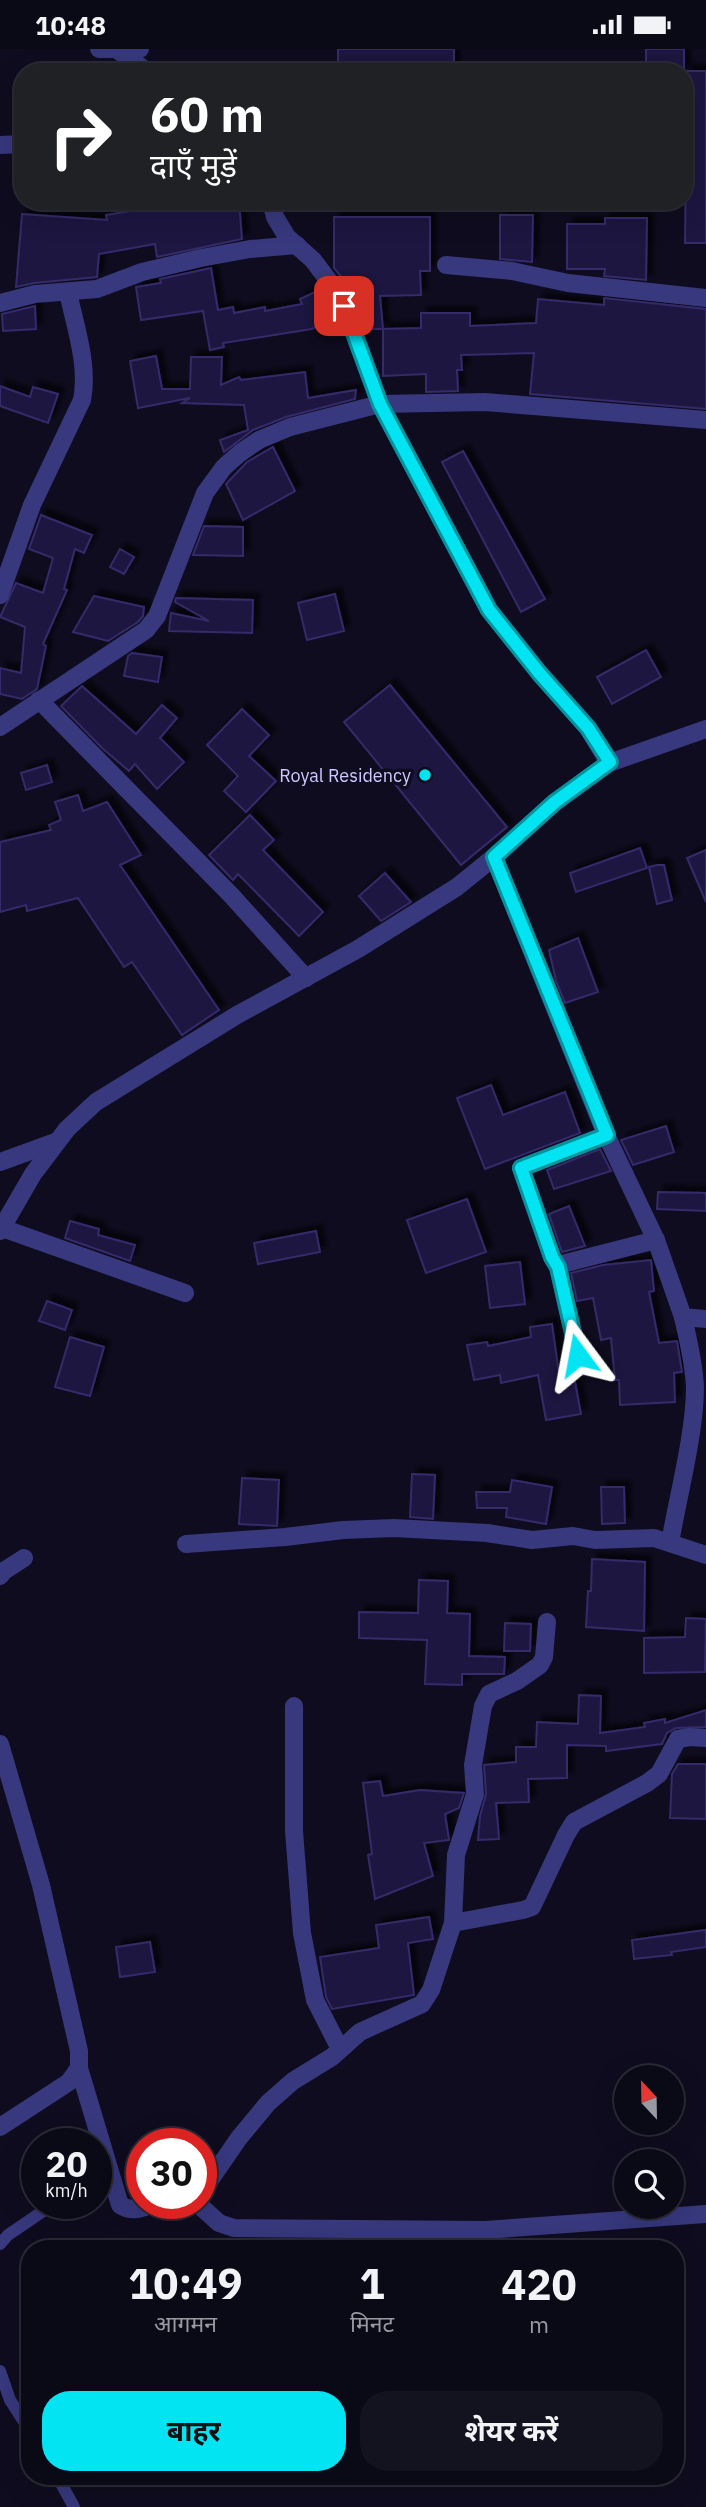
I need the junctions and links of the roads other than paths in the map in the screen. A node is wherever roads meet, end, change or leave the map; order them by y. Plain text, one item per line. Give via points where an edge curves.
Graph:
1 (99, 49) edge
2 (116, 49) edge
3 (140, 49) edge
4 (135, 63) edge
5 (273, 210) edge
6 (296, 245) junction
7 (446, 265) dead end
8 (68, 292) junction
9 (706, 298) edge
10 (0, 303) edge
11 (380, 404) junction
12 (706, 420) edge
13 (0, 595) edge
14 (39, 700) junction
15 (0, 727) edge
16 (706, 729) edge
17 (610, 763) junction
18 (494, 857) junction
19 (306, 978) junction
20 (607, 1135) junction
21 (58, 1141) junction
22 (0, 1162) edge
23 (1, 1229) edge
24 (656, 1240) junction
25 (566, 1263) dead end
26 (185, 1293) dead end
27 (682, 1317) junction
28 (706, 1318) edge
29 (578, 1355) dead end
30 (670, 1543) junction
31 (186, 1544) dead end
32 (706, 1555) edge
33 (24, 1557) dead end
34 (0, 1576) edge
35 (547, 1622) dead end
36 (294, 1706) dead end
37 (706, 1738) edge
38 (0, 1744) edge
39 (453, 1923) junction
40 (340, 2049) junction
41 (79, 2068) junction
42 (0, 2127) edge
43 (93, 2128) edge
44 (217, 2170) edge
45 (112, 2189) edge
46 (126, 2209) edge
47 (706, 2214) edge
48 (32, 2219) edge
49 (215, 2219) edge
50 (0, 2244) edge
51 (0, 2371) edge
52 (21, 2417) edge
53 (62, 2485) edge
54 (74, 2507) edge

1 - 2 street
2 - 3 street
2 - 4 street
5 - 6 street
6 - 8 street via 201,258 97,289
6 - 11 street via 313,260 344,306
7 - 9 street
8 - 10 street
8 - 13 street via 83,367 82,400 32,505
11 - 12 street via 485,402
11 - 14 street via 290,427 259,440 224,467 205,493 157,616 146,630
11 - 17 street via 489,610 588,728
14 - 15 street
14 - 19 street
16 - 17 street
17 - 18 street via 555,802
18 - 19 street via 399,925
18 - 20 street
19 - 21 street via 96,1102
20 - 24 street
20 - 29 street via 521,1168 558,1267
21 - 22 street
21 - 23 street
23 - 26 street
24 - 25 street
24 - 27 street
27 - 28 street
27 - 30 street via 691,1353 694,1412
30 - 31 street via 654,1538 532,1540 380,1528
30 - 32 street
33 - 34 street
35 - 39 street via 540,1665 489,1694 483,1706 473,1765 475,1794 454,1866
36 - 40 street via 294,1831 302,1933 315,2000
37 - 39 street via 678,1739 659,1775 574,1822 532,1907
38 - 41 street via 41,1885
39 - 40 street via 422,2004 373,2025
40 - 44 street via 268,2103
41 - 42 street via 69,2081
41 - 43 street
45 - 46 street
47 - 49 street via 485,2230 248,2229
48 - 50 lane
51 - 52 lane
53 - 54 lane

